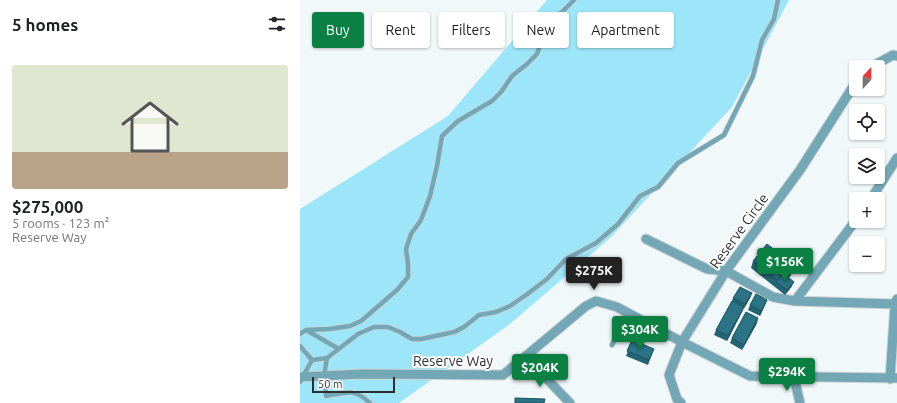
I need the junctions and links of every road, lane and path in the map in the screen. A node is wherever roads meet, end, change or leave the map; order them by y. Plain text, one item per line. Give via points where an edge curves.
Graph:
1 (574, 0) edge
2 (778, 0) edge
3 (897, 56) edge
4 (884, 60) edge
5 (849, 93) edge
6 (897, 158) edge
7 (875, 192) edge
8 (850, 228) edge
9 (646, 239) dead end
10 (726, 271) junction
11 (795, 301) junction
12 (896, 301) edge
13 (627, 312) junction
14 (306, 330) junction
15 (300, 334) edge
16 (682, 342) junction
17 (612, 345) dead end
18 (300, 346) edge
19 (339, 349) junction
20 (526, 357) junction
21 (327, 358) junction
22 (312, 360) junction
23 (326, 376) junction
24 (794, 377) junction
25 (893, 378) edge
26 (301, 379) edge
27 (370, 403) edge
28 (570, 403) edge
29 (681, 403) edge
30 (800, 403) edge

1 - 14 lane via 551,19 537,54 512,76 502,92 492,102 458,121 442,136 430,196 406,249 408,277 361,321 350,326
2 - 19 lane via 774,19 762,40 753,76 724,136 678,163 658,187 640,196 618,224 596,243 566,259 547,279 510,306 479,315 454,332 412,339 388,328 374,327 358,334
3 - 4 street
5 - 10 street, Reserve Circle via 800,170
6 - 7 street
8 - 11 street
9 - 10 street via 707,269
10 - 11 street via 773,297
10 - 16 street, Reserve Circle
11 - 12 street
12 - 25 street
13 - 16 street, Reserve Way
13 - 17 lane
13 - 20 street, Reserve Way via 596,301 586,306
14 - 15 lane
14 - 19 lane
16 - 24 street, Reserve Way via 750,376
16 - 29 street, Reserve Circle via 669,375 677,399
18 - 22 lane
19 - 21 lane
20 - 23 street, Reserve Way via 503,375
20 - 28 street
21 - 22 lane
21 - 23 lane
22 - 26 lane
23 - 26 street, Reserve Way
23 - 27 lane via 326,396 352,392 361,394
24 - 25 street, Reserve Way
24 - 30 street

